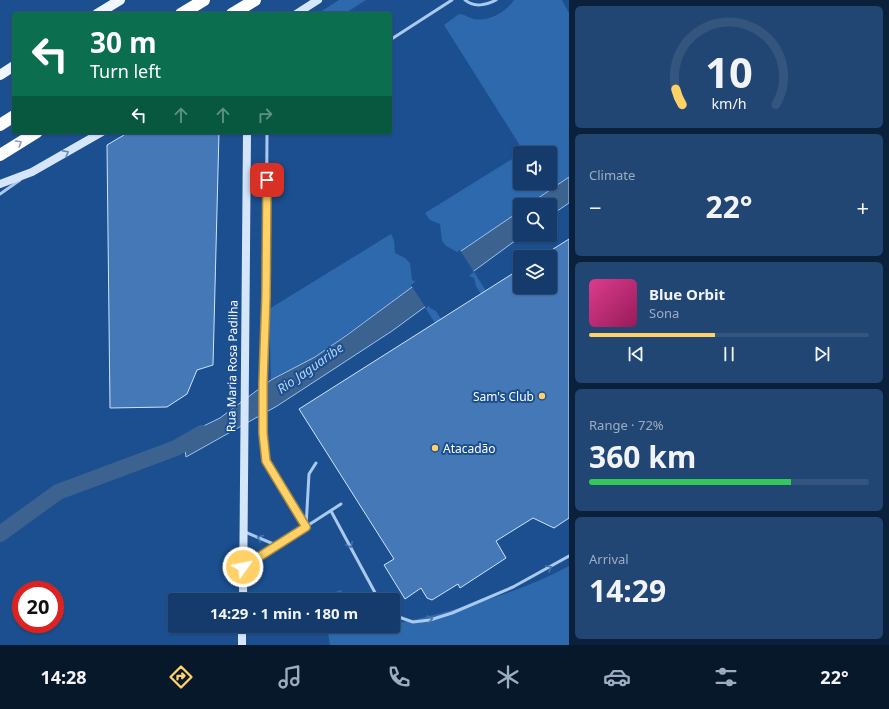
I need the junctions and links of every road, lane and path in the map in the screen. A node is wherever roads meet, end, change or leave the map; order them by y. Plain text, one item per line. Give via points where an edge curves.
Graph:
1 (120, 0) edge
2 (204, 0) edge
3 (255, 0) edge
4 (318, 0) edge
5 (452, 0) edge
6 (465, 0) edge
7 (496, 0) edge
8 (100, 12) edge
9 (184, 12) edge
10 (235, 12) edge
11 (299, 12) edge
12 (392, 39) edge
13 (12, 67) edge
14 (0, 75) edge
15 (12, 117) edge
16 (0, 125) edge
17 (35, 134) edge
18 (98, 134) edge
19 (247, 134) edge
20 (267, 134) edge
21 (0, 155) edge
22 (32, 172) junction
23 (0, 184) edge
24 (0, 194) edge
25 (316, 463) dead end
26 (341, 504) dead end
27 (331, 511) junction
28 (306, 527) junction
29 (244, 531) junction
30 (276, 545) junction
31 (569, 556) edge
32 (243, 567) junction
33 (243, 593) edge
34 (375, 593) edge
35 (400, 617) edge
36 (242, 633) edge
37 (242, 645) edge

1 - 8 main road
2 - 9 highway
3 - 10 highway
4 - 11 main road
5 - 12 lane
6 - 7 lane via 478,5
13 - 14 main road
15 - 16 highway
21 -> 17 highway
22 -> 18 main road
19 - 29 main road, Rua Maria Rosa Padilha
20 - 28 lane via 263,433 266,461
22 - 23 main road
22 - 24 lane
25 - 28 lane via 310,474
26 - 27 lane
27 - 28 lane
27 -> 34 lane
28 - 30 lane
30 -> 29 lane
29 - 32 main road, Rua Maria Rosa Padilha
30 - 32 lane
35 -> 31 lane via 413,622 452,613 507,590
32 - 33 main road, Rua Maria Rosa Padilha
36 - 37 main road

